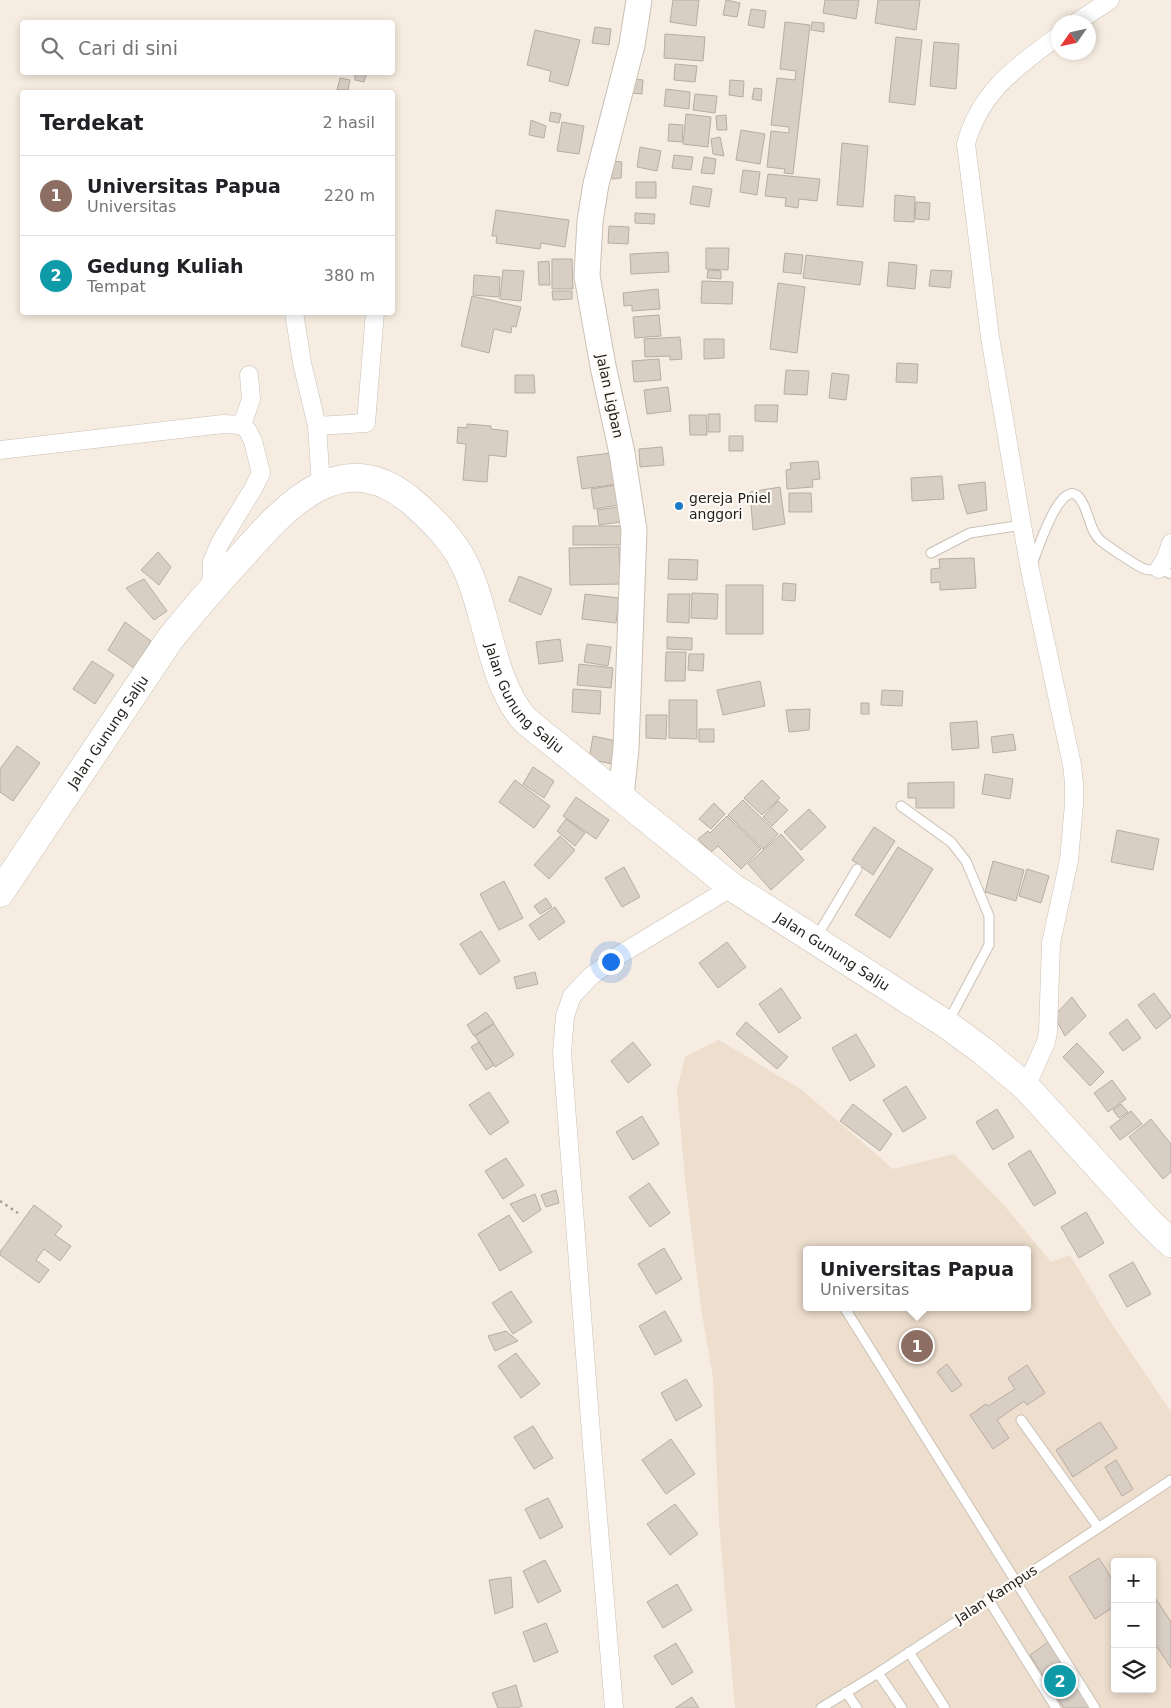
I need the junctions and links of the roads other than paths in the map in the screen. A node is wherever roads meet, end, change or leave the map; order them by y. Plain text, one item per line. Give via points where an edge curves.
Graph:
1 (639, 0) edge
2 (1110, 0) edge
3 (1088, 15) edge
4 (1051, 41) edge
5 (294, 315) edge
6 (375, 315) edge
7 (248, 375) dead end
8 (242, 425) junction
9 (317, 426) junction
10 (0, 450) edge
11 (321, 486) junction
12 (1022, 525) junction
13 (1171, 543) edge
14 (931, 553) dead end
15 (1030, 570) junction
16 (1165, 572) edge
17 (211, 590) junction
18 (621, 797) junction
19 (901, 806) dead end
20 (857, 869) dead end
21 (732, 887) junction
22 (0, 893) edge
23 (815, 940) junction
24 (946, 1024) junction
25 (1026, 1087) junction
26 (1171, 1243) edge
27 (847, 1311) edge
28 (1021, 1420) dead end
29 (1171, 1480) edge
30 (1098, 1527) junction
31 (1017, 1581) junction
32 (988, 1599) junction
33 (909, 1652) junction
34 (878, 1672) junction
35 (846, 1692) junction
36 (614, 1708) edge
37 (821, 1708) edge
38 (856, 1708) edge
39 (902, 1708) edge
40 (946, 1708) edge
41 (1056, 1708) edge
42 (1096, 1708) edge

1 - 18 main road, Jalan Ligban via 632,45 596,184 587,276 634,530 626,748
2 - 3 street
4 - 12 street via 1005,77 987,99 966,144 990,338
5 - 9 street
6 - 9 street via 366,423
7 - 8 street via 251,398
8 - 10 street via 223,424
8 - 17 street via 253,441 260,473 212,562
9 - 11 street
11 - 17 main road, Jalan Gunung Salju via 294,502
11 - 18 main road, Jalan Gunung Salju via 360,477 377,480 410,499 436,524 457,549 469,574 502,682 514,707 535,729
12 - 14 lane via 970,533
12 - 15 street
13 - 16 street
15 - 16 lane via 1054,510 1070,494 1082,500 1101,541 1144,569
15 - 25 street via 1074,783 1069,860 1050,943 1048,1032
17 - 22 main road, Jalan Gunung Salju via 165,647
18 - 21 main road, Jalan Gunung Salju
19 - 24 lane via 951,842 966,861 989,916 989,944
20 - 23 lane
21 - 23 main road, Jalan Gunung Salju
21 - 36 street via 620,954 591,976 572,996 565,1016 562,1053
23 - 24 main road, Jalan Gunung Salju
24 - 25 main road, Jalan Gunung Salju
25 - 26 main road, Jalan Gunung Salju
27 - 31 lane
28 - 30 lane
29 - 30 lane, Jalan Kampus
30 - 31 lane, Jalan Kampus
31 - 32 lane, Jalan Kampus
31 - 42 lane
32 - 33 lane, Jalan Kampus
32 - 41 lane
33 - 34 lane, Jalan Kampus
33 - 40 lane
34 - 35 lane, Jalan Kampus
34 - 39 lane
35 - 37 lane, Jalan Kampus
35 - 38 lane

